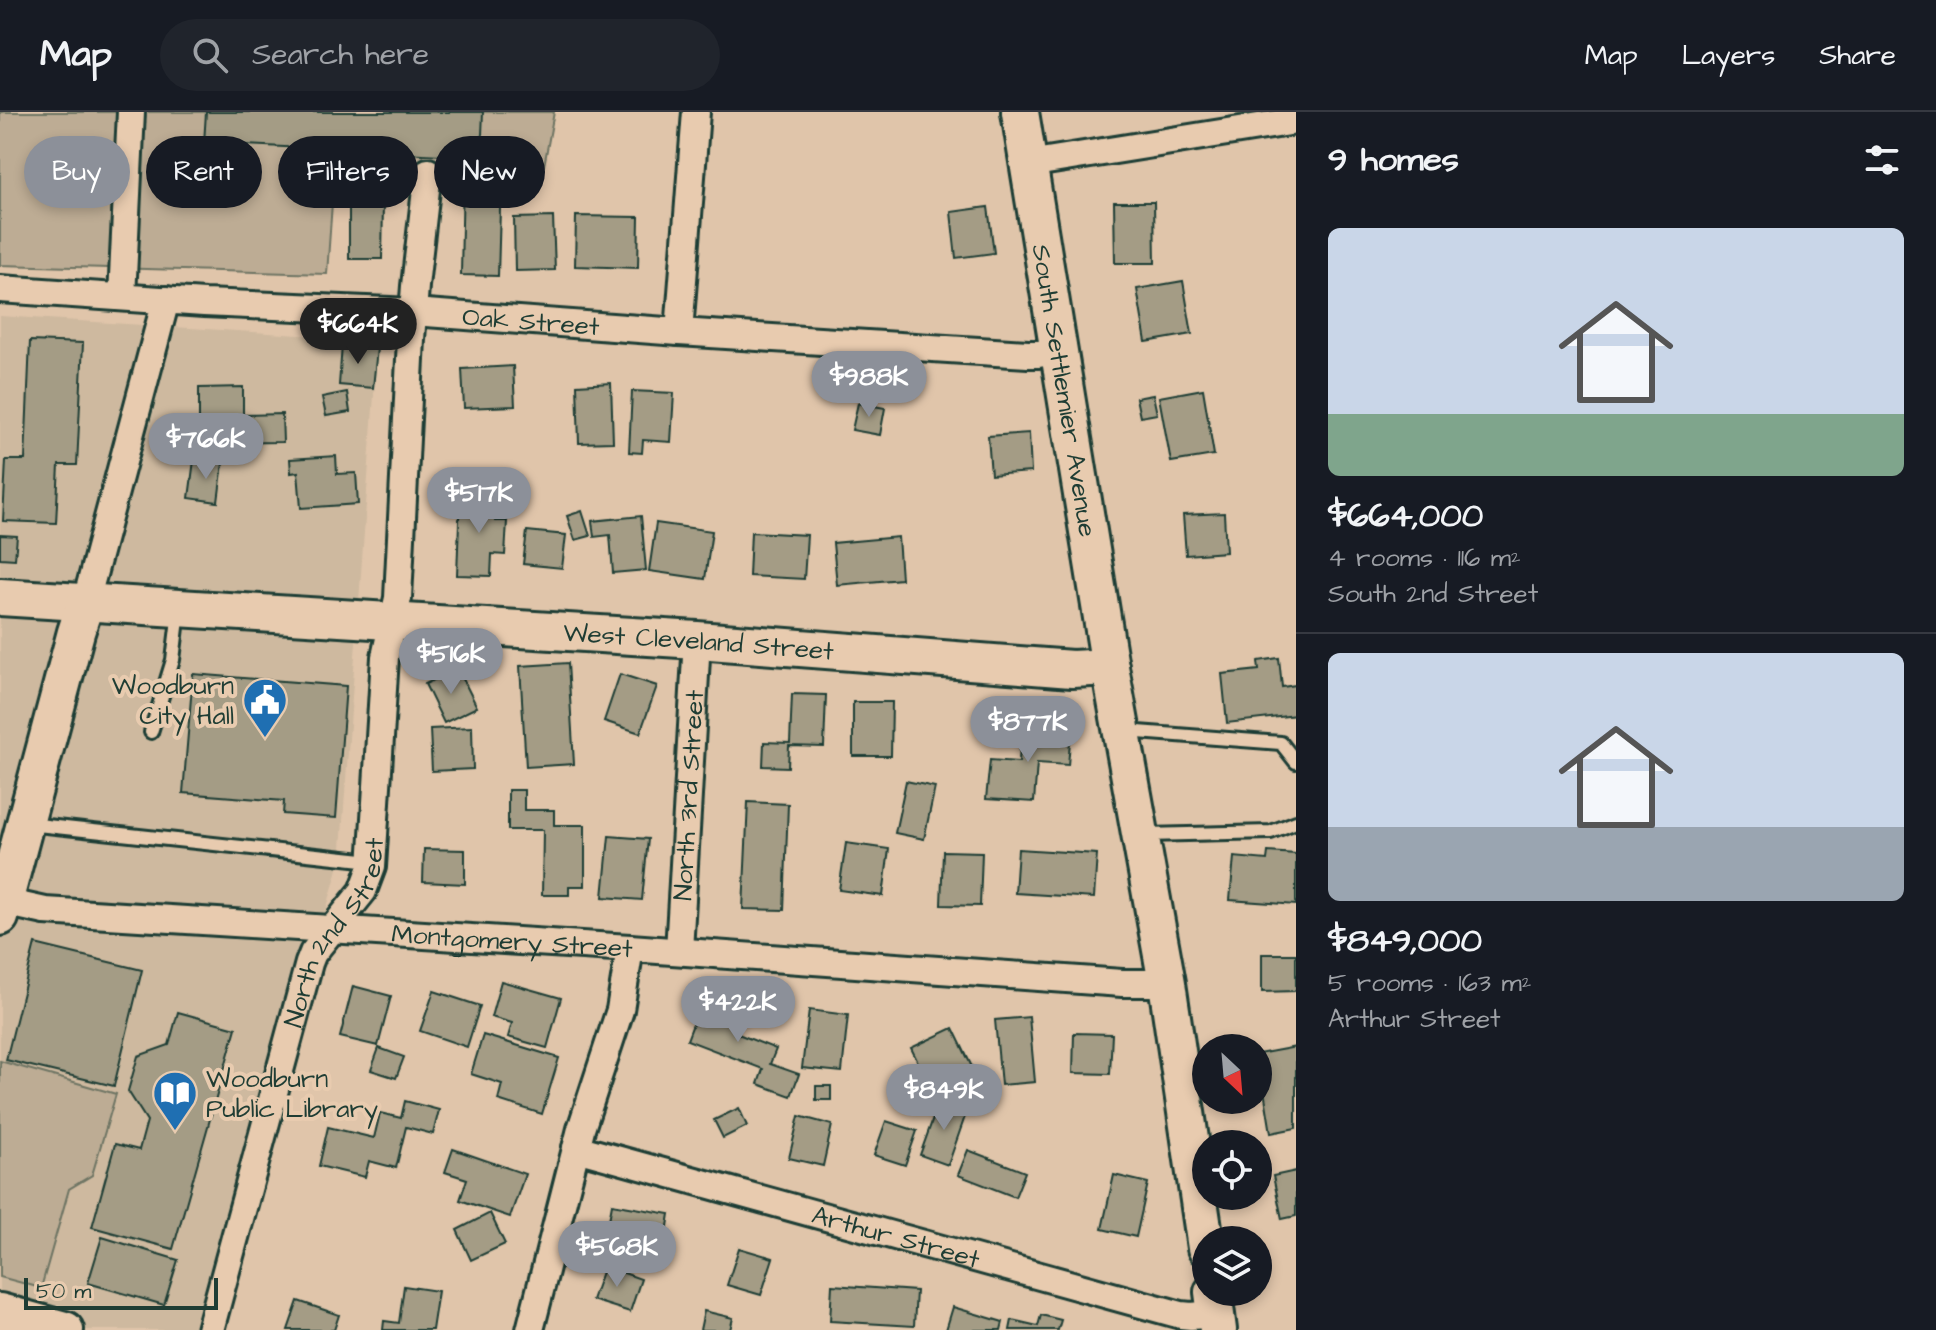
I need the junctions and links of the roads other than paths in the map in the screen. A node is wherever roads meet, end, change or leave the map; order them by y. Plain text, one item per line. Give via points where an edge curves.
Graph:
1 (131, 112) edge
2 (696, 112) edge
3 (1020, 112) edge
4 (1296, 121) edge
5 (1028, 164) junction
6 (428, 172) dead end
7 (0, 289) edge
8 (122, 297) junction
9 (166, 300) junction
10 (413, 312) junction
11 (679, 332) junction
12 (1059, 349) junction
13 (0, 597) edge
14 (86, 601) junction
15 (179, 607) junction
16 (392, 622) junction
17 (697, 640) junction
18 (1110, 667) junction
19 (1122, 731) junction
20 (151, 732) dead end
21 (1296, 762) edge
22 (1296, 822) edge
23 (25, 824) junction
24 (1140, 835) junction
25 (372, 861) junction
26 (2, 910) edge
27 (333, 929) junction
28 (630, 948) junction
29 (679, 951) junction
30 (1167, 983) junction
31 (576, 1148) junction
32 (1203, 1226) edge
33 (0, 1312) edge
34 (1216, 1312) edge
35 (53, 1328) edge
36 (210, 1330) edge
37 (530, 1330) edge

1 - 8 street
2 - 11 street
3 - 5 street, South Settlemier Avenue
4 - 5 street
5 - 12 street, South Settlemier Avenue
6 - 10 street, North 2nd Street
7 - 8 street, Oak Street
8 - 9 street, Oak Street
9 - 10 street, Oak Street
9 - 14 street
10 - 11 street, Oak Street
10 - 16 street, North 2nd Street via 398,598
11 - 12 street, Oak Street via 1028,354
12 - 18 street, South Settlemier Avenue
13 - 14 street, West Cleveland Street
14 - 15 street, West Cleveland Street
14 - 23 street
15 - 16 street, West Cleveland Street
15 - 20 lane via 173,660
16 - 17 street, West Cleveland Street
16 - 25 street, North 2nd Street via 385,657
17 - 18 street, West Cleveland Street via 1072,669
17 - 29 street, North 3rd Street
18 - 19 street, South Settlemier Avenue
19 - 21 lane via 1281,743
19 - 24 street, South Settlemier Avenue
22 - 24 lane via 1271,832
23 - 25 lane
23 - 26 street
24 - 30 street, South Settlemier Avenue
25 - 27 street, North 2nd Street via 363,891
26 - 27 street, Montgomery Street
27 - 28 street, Montgomery Street
27 - 36 street, North 2nd Street via 309,963
28 - 29 street, Montgomery Street
28 - 31 street via 620,1010
29 - 30 street, Montgomery Street
30 - 32 street, South Settlemier Avenue
31 - 34 street, Arthur Street via 1181,1315
31 - 37 street
33 - 35 street

